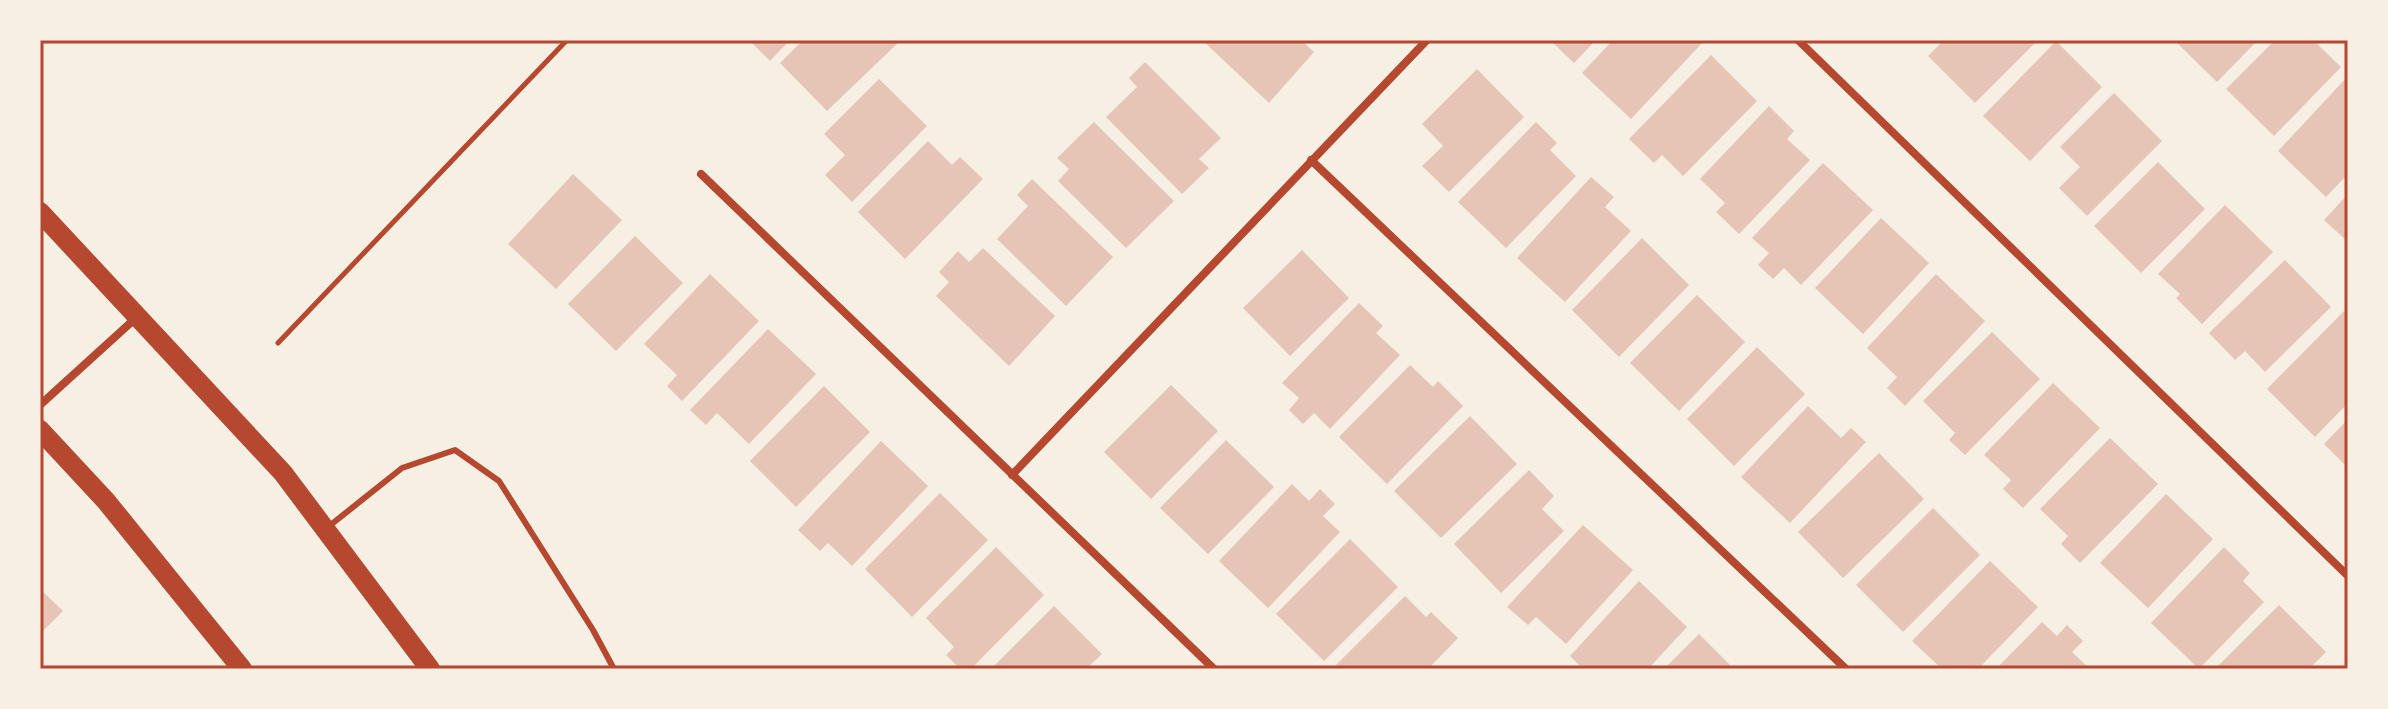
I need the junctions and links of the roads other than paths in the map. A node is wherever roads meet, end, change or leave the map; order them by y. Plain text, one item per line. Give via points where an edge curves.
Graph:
1 (1427, 40) edge
2 (1798, 40) edge
3 (1311, 160) junction
4 (701, 174) dead end
5 (40, 212) edge
6 (138, 316) junction
7 (40, 405) edge
8 (40, 430) edge
9 (1012, 475) junction
10 (325, 529) junction
11 (2348, 576) edge
12 (242, 669) edge
13 (430, 669) edge
14 (614, 669) edge
15 (1214, 669) edge
16 (1846, 669) edge

1 - 3 street
2 - 11 street
3 - 9 street
3 - 16 street
4 - 9 street
5 - 6 main road
6 - 7 street
6 - 10 main road via 283,473
8 - 12 main road via 106,501
9 - 15 street
10 - 13 main road
10 - 14 lane via 402,468 455,450 499,481

